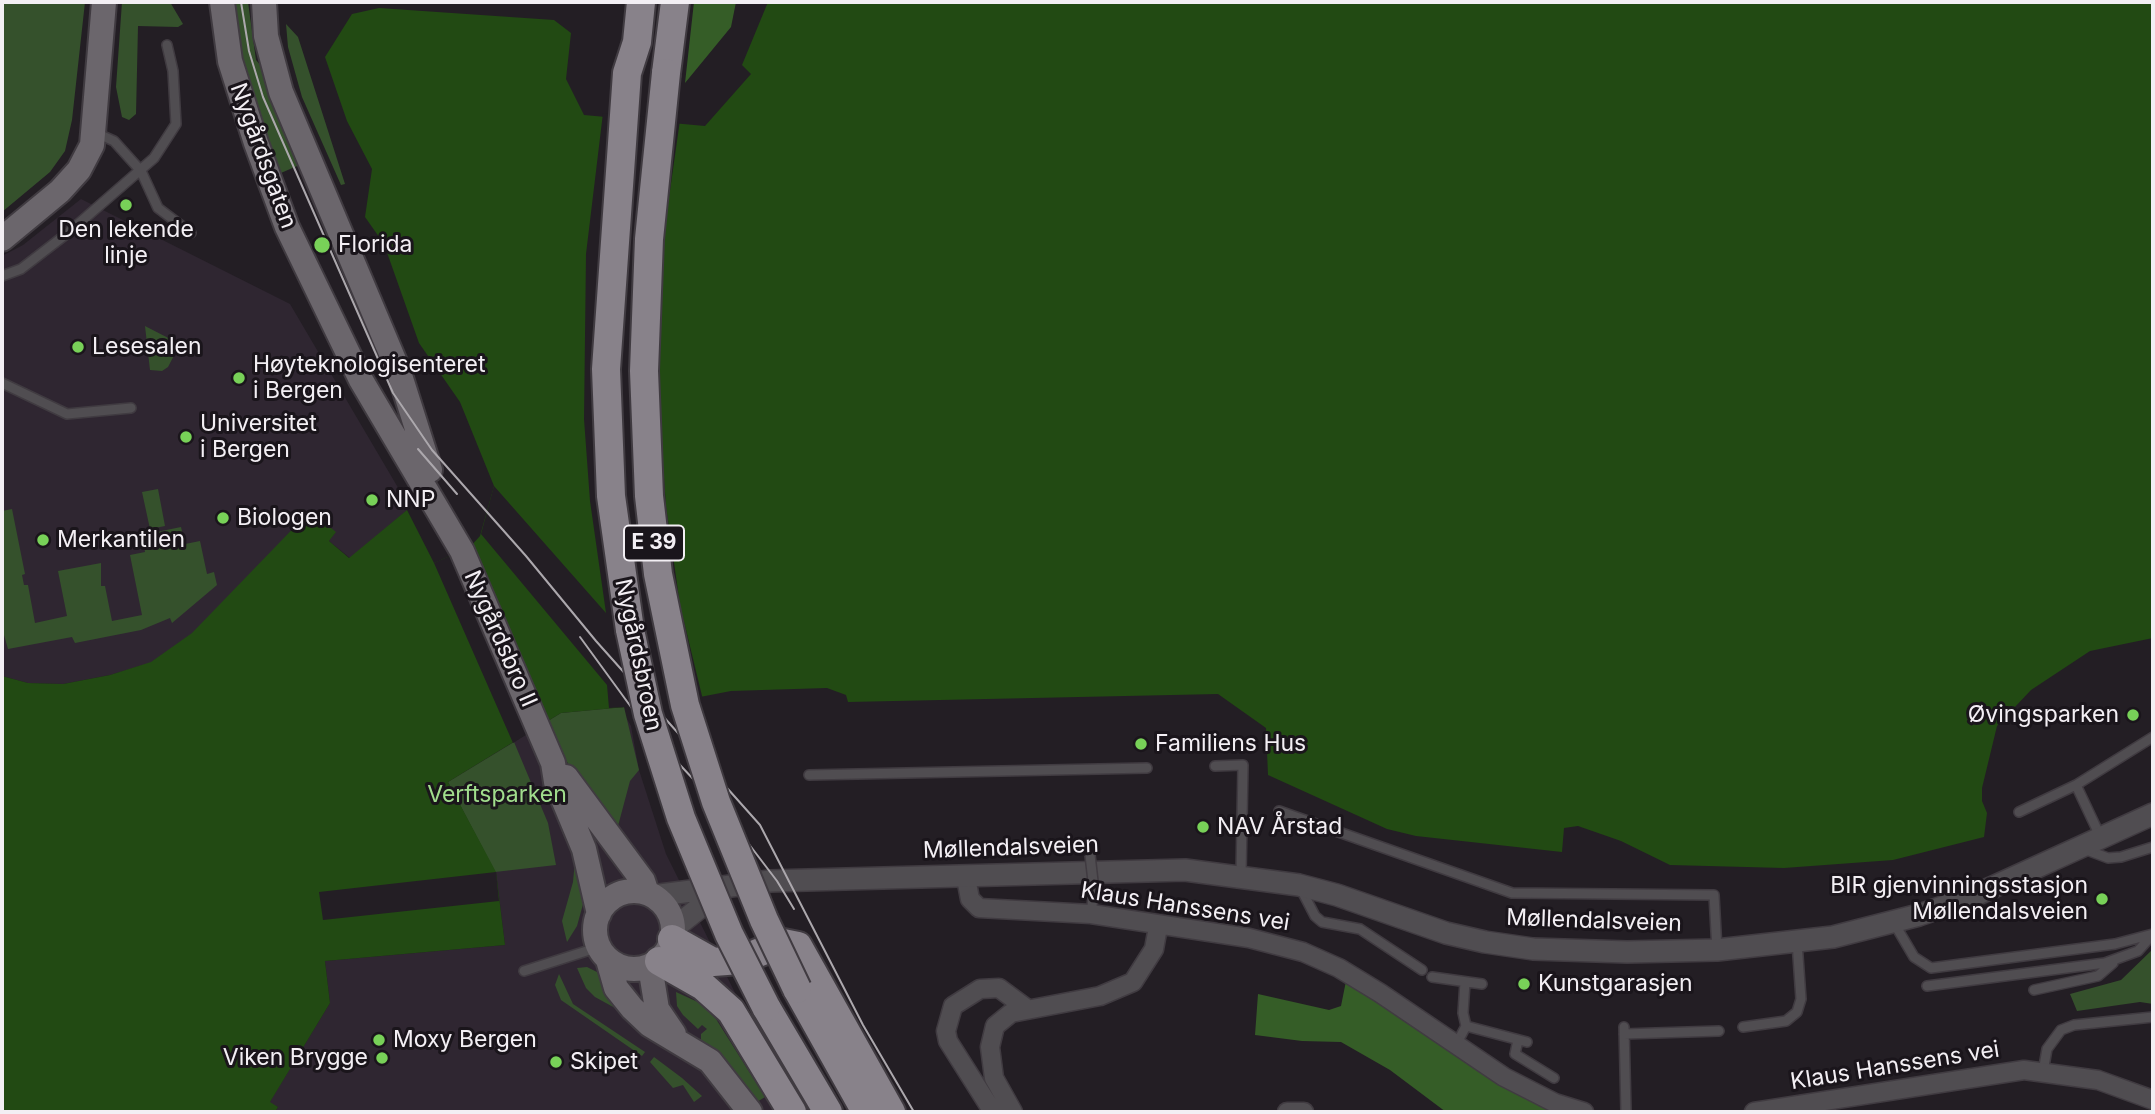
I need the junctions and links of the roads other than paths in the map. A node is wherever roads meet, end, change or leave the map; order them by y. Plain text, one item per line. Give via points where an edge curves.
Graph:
1 (104, 2) edge
2 (222, 2) edge
3 (264, 2) edge
4 (622, 2) edge
5 (641, 2) edge
6 (675, 2) edge
7 (167, 45) dead end
8 (627, 73) junction
9 (94, 132) junction
10 (141, 171) junction
11 (191, 233) dead end
12 (2, 239) edge
13 (2, 276) edge
14 (2, 383) edge
15 (131, 408) dead end
16 (447, 523) junction
17 (462, 551) joint
18 (2153, 737) edge
19 (553, 763) junction
20 (1215, 766) dead end
21 (1147, 768) dead end
22 (809, 775) dead end
23 (2076, 785) junction
24 (1279, 811) dead end
25 (2019, 812) dead end
26 (2153, 814) edge
27 (2092, 843) junction
28 (2153, 847) edge
29 (1090, 855) dead end
30 (1241, 875) junction
31 (966, 878) junction
32 (1298, 885) junction
33 (726, 887) junction
34 (649, 895) junction
35 (598, 914) junction
36 (1091, 914) junction
37 (1894, 923) junction
38 (1158, 927) junction
39 (2153, 934) edge
40 (1797, 942) junction
41 (664, 949) junction
42 (1717, 950) junction
43 (604, 953) junction
44 (2118, 959) junction
45 (740, 960) junction
46 (1422, 970) dead end
47 (524, 971) dead end
48 (1432, 977) dead end
49 (1465, 982) junction
50 (1482, 984) dead end
51 (1927, 986) dead end
52 (2034, 990) dead end
53 (1026, 1008) junction
54 (731, 1011) junction
55 (2153, 1017) edge
56 (1466, 1026) junction
57 (1743, 1027) dead end
58 (1719, 1031) dead end
59 (676, 1038) junction
60 (1456, 1045) junction
61 (2043, 1072) junction
62 (1554, 1079) dead end
63 (2153, 1100) edge
64 (750, 1112) edge
65 (792, 1112) edge
66 (828, 1112) edge
67 (866, 1112) edge
68 (891, 1112) edge
69 (993, 1112) edge
70 (1013, 1112) edge
71 (1287, 1112) edge
72 (1304, 1112) edge
73 (1584, 1112) edge
74 (1626, 1112) edge
75 (1754, 1112) edge

1 - 9 main road
2 - 16 main road, Nygårdsgaten via 230,61 287,227 361,380
3 - 16 main road, Nygårdsgaten via 266,36 281,92 399,372
4 - 8 highway, E 39 via 621,41
5 - 8 highway, E 39
6 - 67 highway, Nygårdsbroen / E 39, bridge via 649,239 644,371 649,496 658,574 685,705 716,802 797,989
7 - 10 lane via 176,124
8 - 66 highway, Nygårdsbroen / E 39, bridge via 606,369 611,496 621,579 648,714 681,818 729,934
9 - 10 lane via 114,141
9 - 12 main road via 79,170
10 - 11 lane via 158,208
10 - 13 lane via 21,268
14 - 15 lane via 67,414
16 - 17 main road, Nygårdsgaten
17 - 19 main road, Nygårdsbro II
18 - 23 lane
19 - 34 main road
19 - 35 main road via 556,782 584,849
20 - 30 lane via 1243,765
21 - 22 lane
23 - 25 lane
23 - 27 lane
24 - 42 lane via 1512,893 1714,895
26 - 27 street, Møllendalsveien
27 - 28 lane via 2108,858
27 - 37 street, Møllendalsveien via 1969,898
29 - 36 lane, bridge
30 - 31 street, Møllendalsveien via 1124,870
30 - 32 street, Møllendalsveien
31 - 33 street, Møllendalsveien via 770,881
31 - 36 street, Klaus Hanssens vei via 970,899 979,908
32 - 42 street, Møllendalsveien via 1485,942 1533,949
32 - 46 lane via 1322,922 1360,929
33 - 34 street, Møllendalsveien
33 - 41 street
34 - 35 main road via 622,893
34 - 41 main road via 667,910
35 - 43 main road via 595,934
36 - 38 street, Klaus Hanssens vei
37 - 39 lane via 1914,957 1931,968 2115,944
37 - 40 street, Møllendalsveien
38 - 53 street via 1154,949 1133,982 1100,996
38 - 60 street, Klaus Hanssens vei via 1249,939 1303,952 1339,968
39 - 44 lane via 2138,951
40 - 42 street, Møllendalsveien
40 - 57 lane via 1801,999 1797,1012 1786,1021
41 - 43 main road via 628,969
41 - 45 highway via 721,962
41 - 54 highway
41 - 59 main road via 657,1009
43 - 47 lane
43 - 59 main road via 616,988 632,1008 650,1025
44 - 51 lane
44 - 52 lane via 2098,976
45 - 54 highway via 731,982
45 - 68 highway via 783,943 798,946
48 - 49 lane
49 - 50 lane
49 - 56 lane
53 - 69 street via 999,988 980,989 953,1006 948,1041
53 - 70 street via 1002,1018 990,1047 994,1078
54 - 65 highway
55 - 61 lane via 2061,1030 2046,1049
56 - 60 lane
56 - 62 lane via 1523,1041 1516,1054
58 - 74 lane via 1624,1031
59 - 64 main road via 710,1061
60 - 73 street, Klaus Hanssens vei via 1504,1077
61 - 63 street, Klaus Hanssens vei via 2098,1080
61 - 75 street, Klaus Hanssens vei via 1990,1074
71 - 72 street

